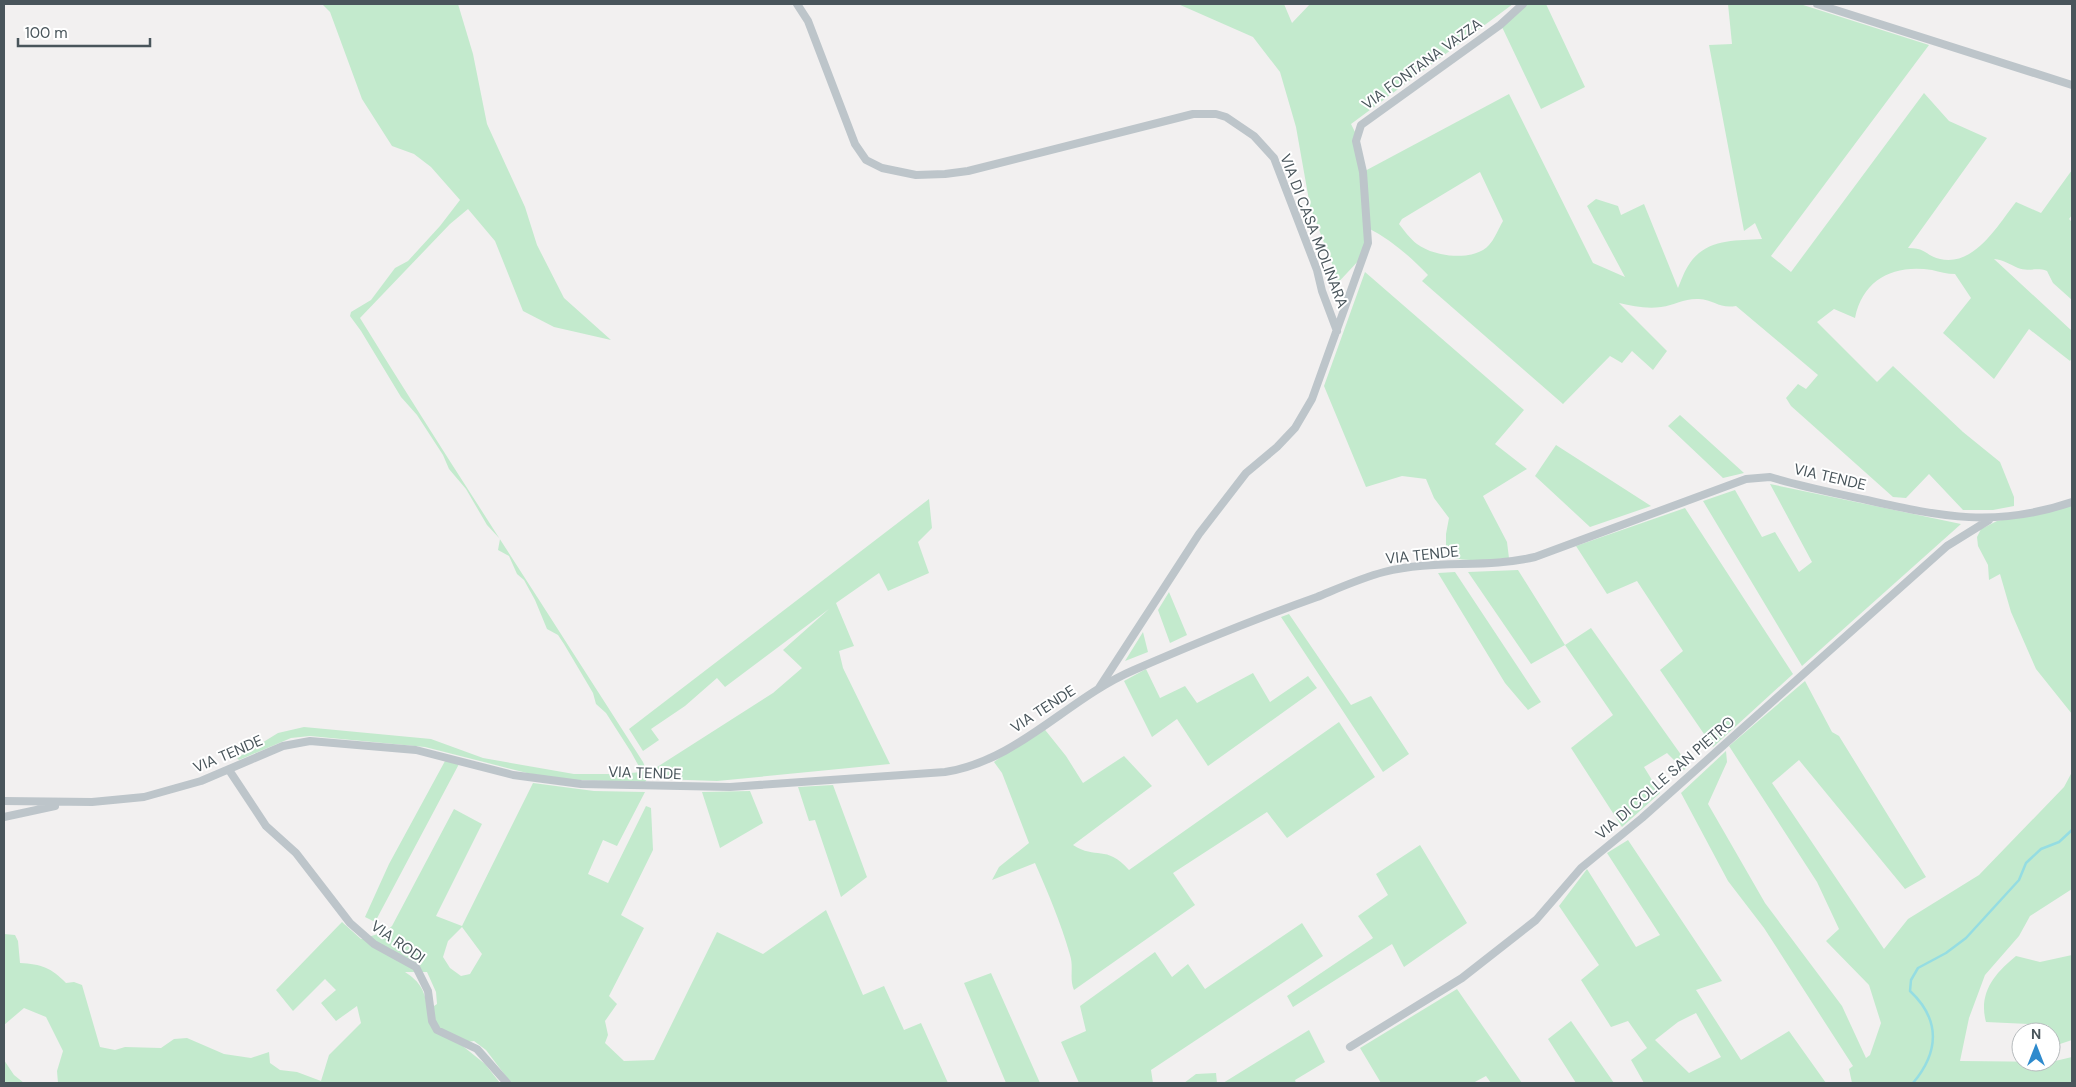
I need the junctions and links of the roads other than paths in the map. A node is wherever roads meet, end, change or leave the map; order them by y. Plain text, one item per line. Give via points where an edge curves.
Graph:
1 (796, 4) edge
2 (1522, 4) edge
3 (1816, 4) edge
4 (2072, 85) edge
5 (1337, 331) junction
6 (2072, 502) edge
7 (1991, 519) junction
8 (1098, 690) junction
9 (230, 770) junction
10 (4, 801) edge
11 (66, 803) junction
12 (4, 817) edge
13 (1350, 1048) dead end
14 (507, 1083) edge

1 - 5 street, VIA DI CASA MOLINARA via 808,21 856,144 866,160 882,168 916,175 968,171 1199,114 1216,114 1239,125 1274,158
2 - 5 street, VIA FONTANA VAZZA via 1500,25 1361,125 1356,141 1363,172 1368,243
3 - 4 street
5 - 8 street, VIA DI CASA MOLINARA via 1314,392 1295,428 1246,473 1199,534
6 - 7 street, VIA TENDE
7 - 8 street, VIA TENDE via 1934,515 1770,478 1746,479 1535,557 1502,563 1427,566 1384,572 1274,612 1148,664
7 - 13 street, VIA DI COLLE SAN PIETRO via 1947,546 1642,818 1581,868 1528,926 1462,978
8 - 9 street, VIA TENDE via 996,755 973,766 945,772 730,787 581,784 513,775 416,750 320,741 283,746
9 - 11 street, VIA TENDE via 153,796
9 - 14 street, VIA RODI via 266,826 296,853 350,923 374,944 416,967 428,991 432,1021 437,1030 477,1049
10 - 11 street, VIA TENDE
11 - 12 street

